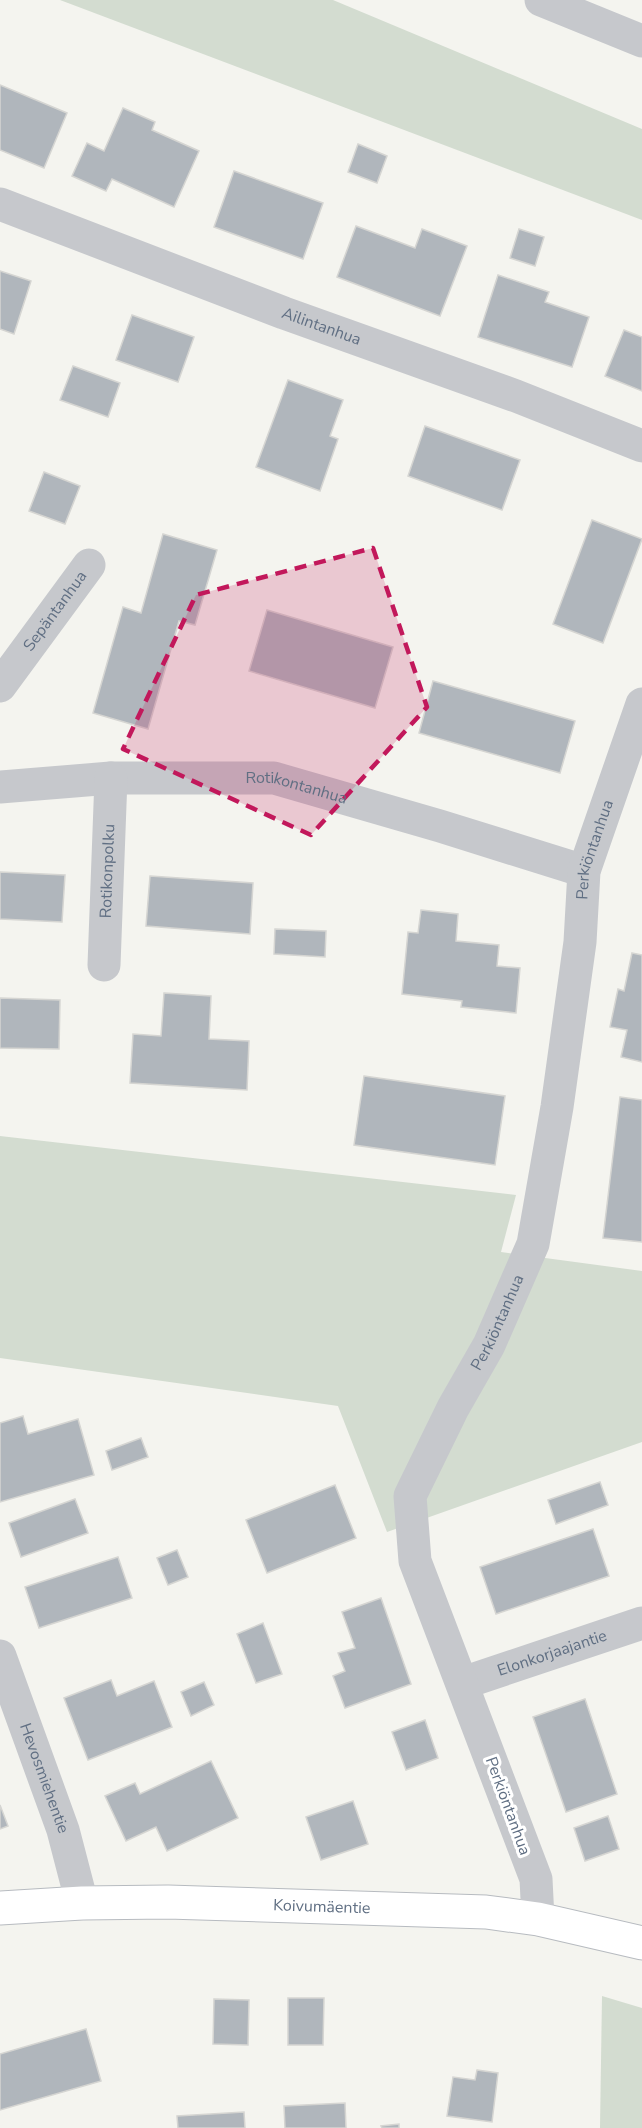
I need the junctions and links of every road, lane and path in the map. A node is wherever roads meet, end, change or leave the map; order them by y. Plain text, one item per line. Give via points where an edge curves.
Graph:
1 (541, 0) edge
2 (642, 40) edge
3 (0, 204) edge
4 (642, 446) edge
5 (89, 566) dead end
6 (0, 686) edge
7 (642, 704) edge
8 (111, 778) junction
9 (0, 787) edge
10 (584, 871) junction
11 (104, 964) dead end
12 (642, 1623) edge
13 (0, 1656) edge
14 (463, 1683) junction
15 (82, 1902) junction
16 (0, 1908) edge
17 (538, 1919) junction
18 (642, 1943) edge

1 - 2 street
3 - 4 street, Ailintanhua
5 - 6 street, Sepäntanhua
7 - 10 street, Perkiöntanhua
8 - 9 street, Rotikontanhua
8 - 10 street, Rotikontanhua via 273,778
8 - 11 street, Rotikonpolku
10 - 14 street, Perkiöntanhua via 577,966 533,1244 489,1345 410,1496 415,1561
12 - 14 street, Elonkorjaajantie
13 - 15 street, Hevosmiehentie via 63,1830
14 - 17 street, Perkiöntanhua via 536,1879
15 - 16 street, Koivumäentie
15 - 17 street, Koivumäentie via 326,1906 486,1912
17 - 18 street, Koivumäentie

